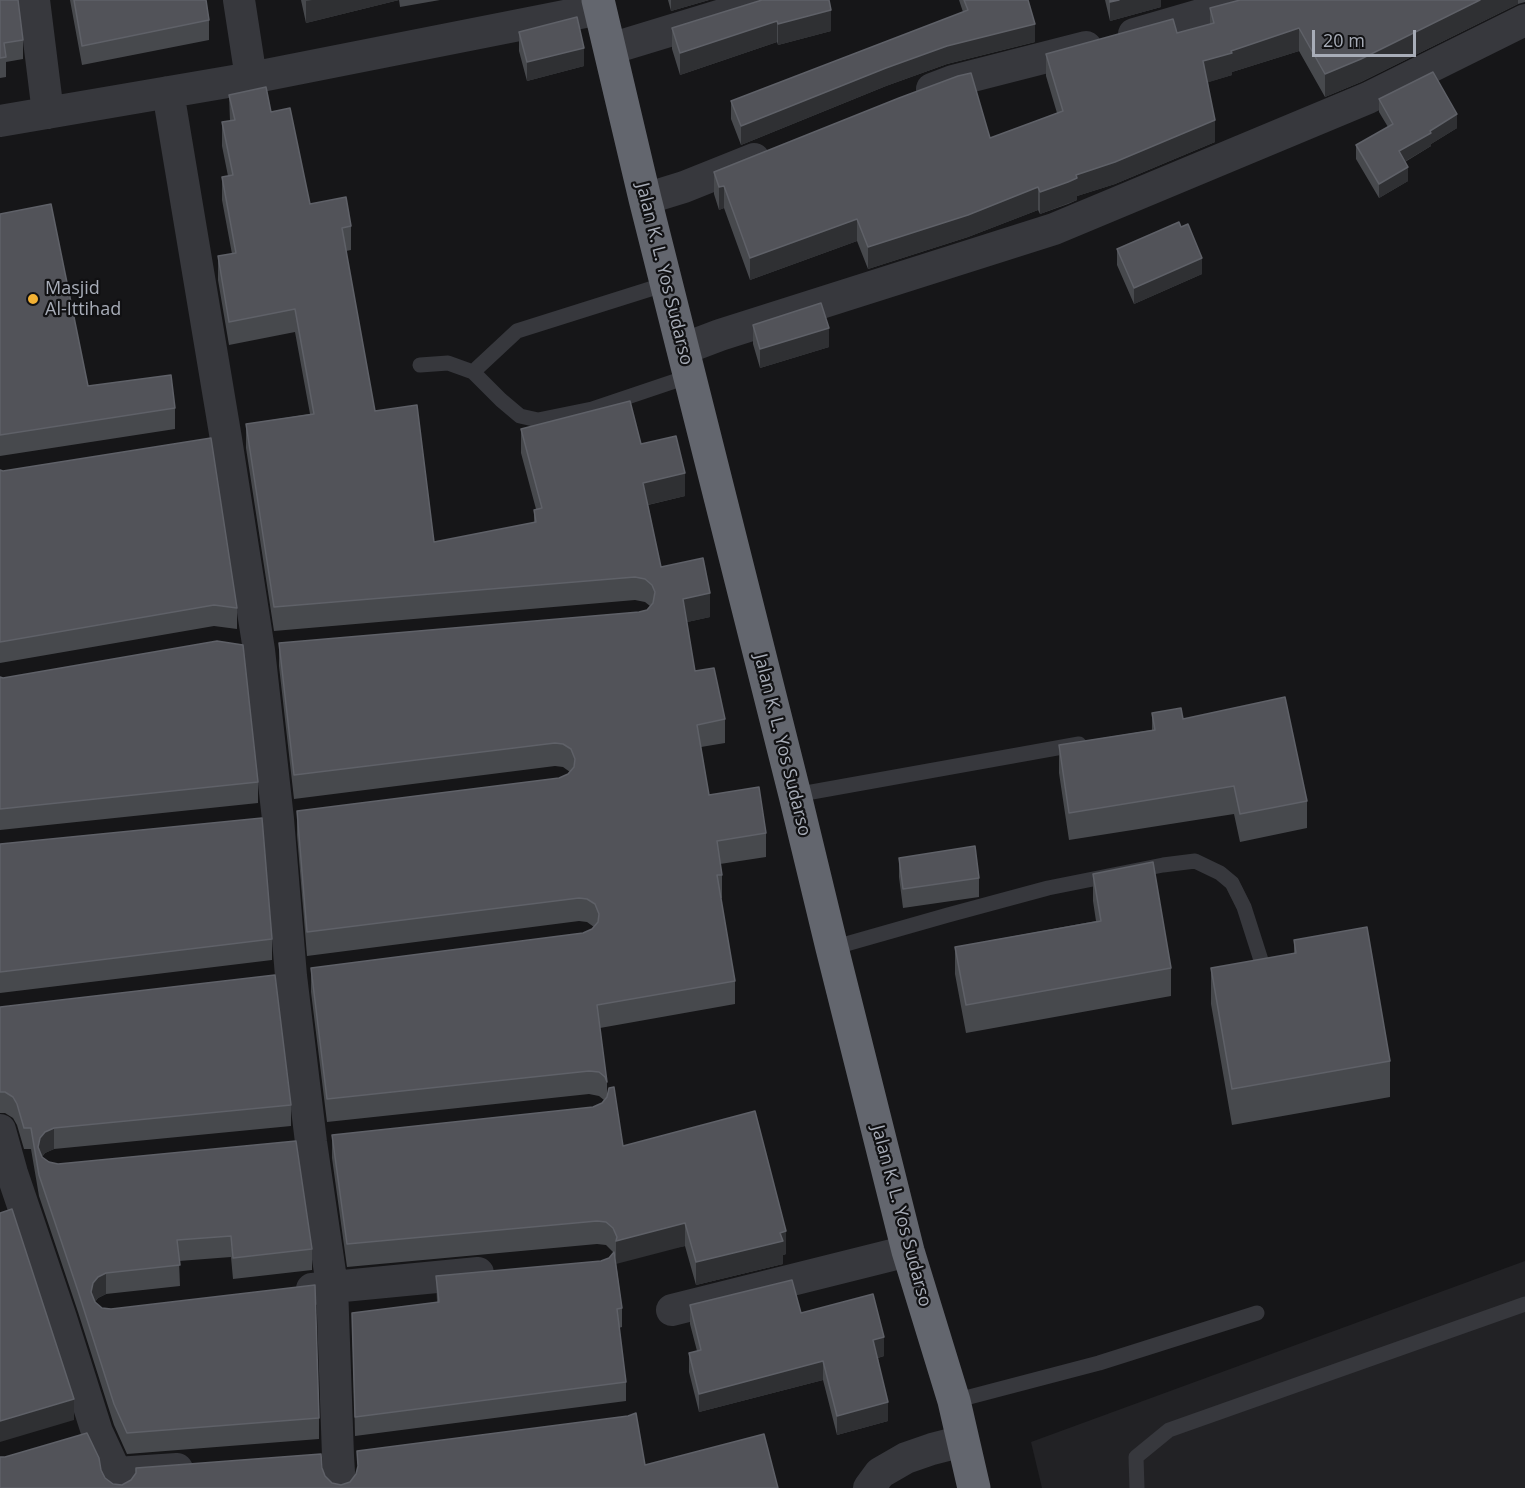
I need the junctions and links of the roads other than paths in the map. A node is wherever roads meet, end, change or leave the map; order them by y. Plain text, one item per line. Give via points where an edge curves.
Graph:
1 (34, 0) edge
2 (239, 0) edge
3 (771, 0) edge
4 (1252, 0) edge
5 (599, 4) edge
6 (1525, 20) edge
7 (610, 49) junction
8 (251, 78) junction
9 (168, 92) junction
10 (903, 99) edge
11 (48, 112) junction
12 (0, 121) edge
13 (783, 147) edge
14 (645, 199) junction
15 (666, 284) junction
16 (686, 362) junction
17 (420, 365) dead end
18 (473, 372) junction
19 (228, 645) edge
20 (271, 649) junction
21 (1088, 742) edge
22 (795, 795) junction
23 (832, 948) junction
24 (1267, 979) edge
25 (0, 1130) edge
26 (909, 1251) junction
27 (506, 1270) edge
28 (332, 1286) junction
29 (285, 1292) edge
30 (1525, 1304) edge
31 (672, 1310) dead end
32 (1257, 1313) dead end
33 (954, 1401) junction
34 (963, 1441) junction
35 (209, 1466) edge
36 (117, 1481) edge
37 (340, 1488) edge
38 (869, 1488) edge
39 (974, 1488) edge
40 (1137, 1488) edge

1 - 11 street
2 - 8 street
3 - 7 street
4 - 10 street via 953,81
5 - 7 highway, Jalan K. L. Yos Sudarso
5 - 8 street
6 - 16 street via 1368,98 1054,229 731,332
7 - 14 highway, Jalan K. L. Yos Sudarso
8 - 9 street
9 - 11 street
9 - 20 street via 215,440
11 - 12 street
13 - 14 street
14 - 15 highway, Jalan K. L. Yos Sudarso
15 - 16 highway, Jalan K. L. Yos Sudarso
15 - 18 lane via 517,331
16 - 18 lane via 592,409 538,420 520,416
16 - 22 highway, Jalan K. L. Yos Sudarso
17 - 18 lane via 448,363
19 - 20 street
20 - 28 street via 278,819 291,976
21 - 22 lane
22 - 23 highway, Jalan K. L. Yos Sudarso
23 - 24 lane via 1048,888 1195,861 1232,883 1244,907
23 - 26 highway, Jalan K. L. Yos Sudarso
25 - 36 street via 61,1318 86,1435
26 - 31 street
26 - 33 highway, Jalan K. L. Yos Sudarso
27 - 28 street
28 - 29 street
28 - 37 street
30 - 40 lane via 1169,1430 1136,1457
32 - 33 lane via 1098,1363
33 - 34 highway, Jalan K. L. Yos Sudarso
34 - 38 street via 906,1458 880,1473
34 - 39 highway, Jalan K. L. Yos Sudarso
35 - 36 street

